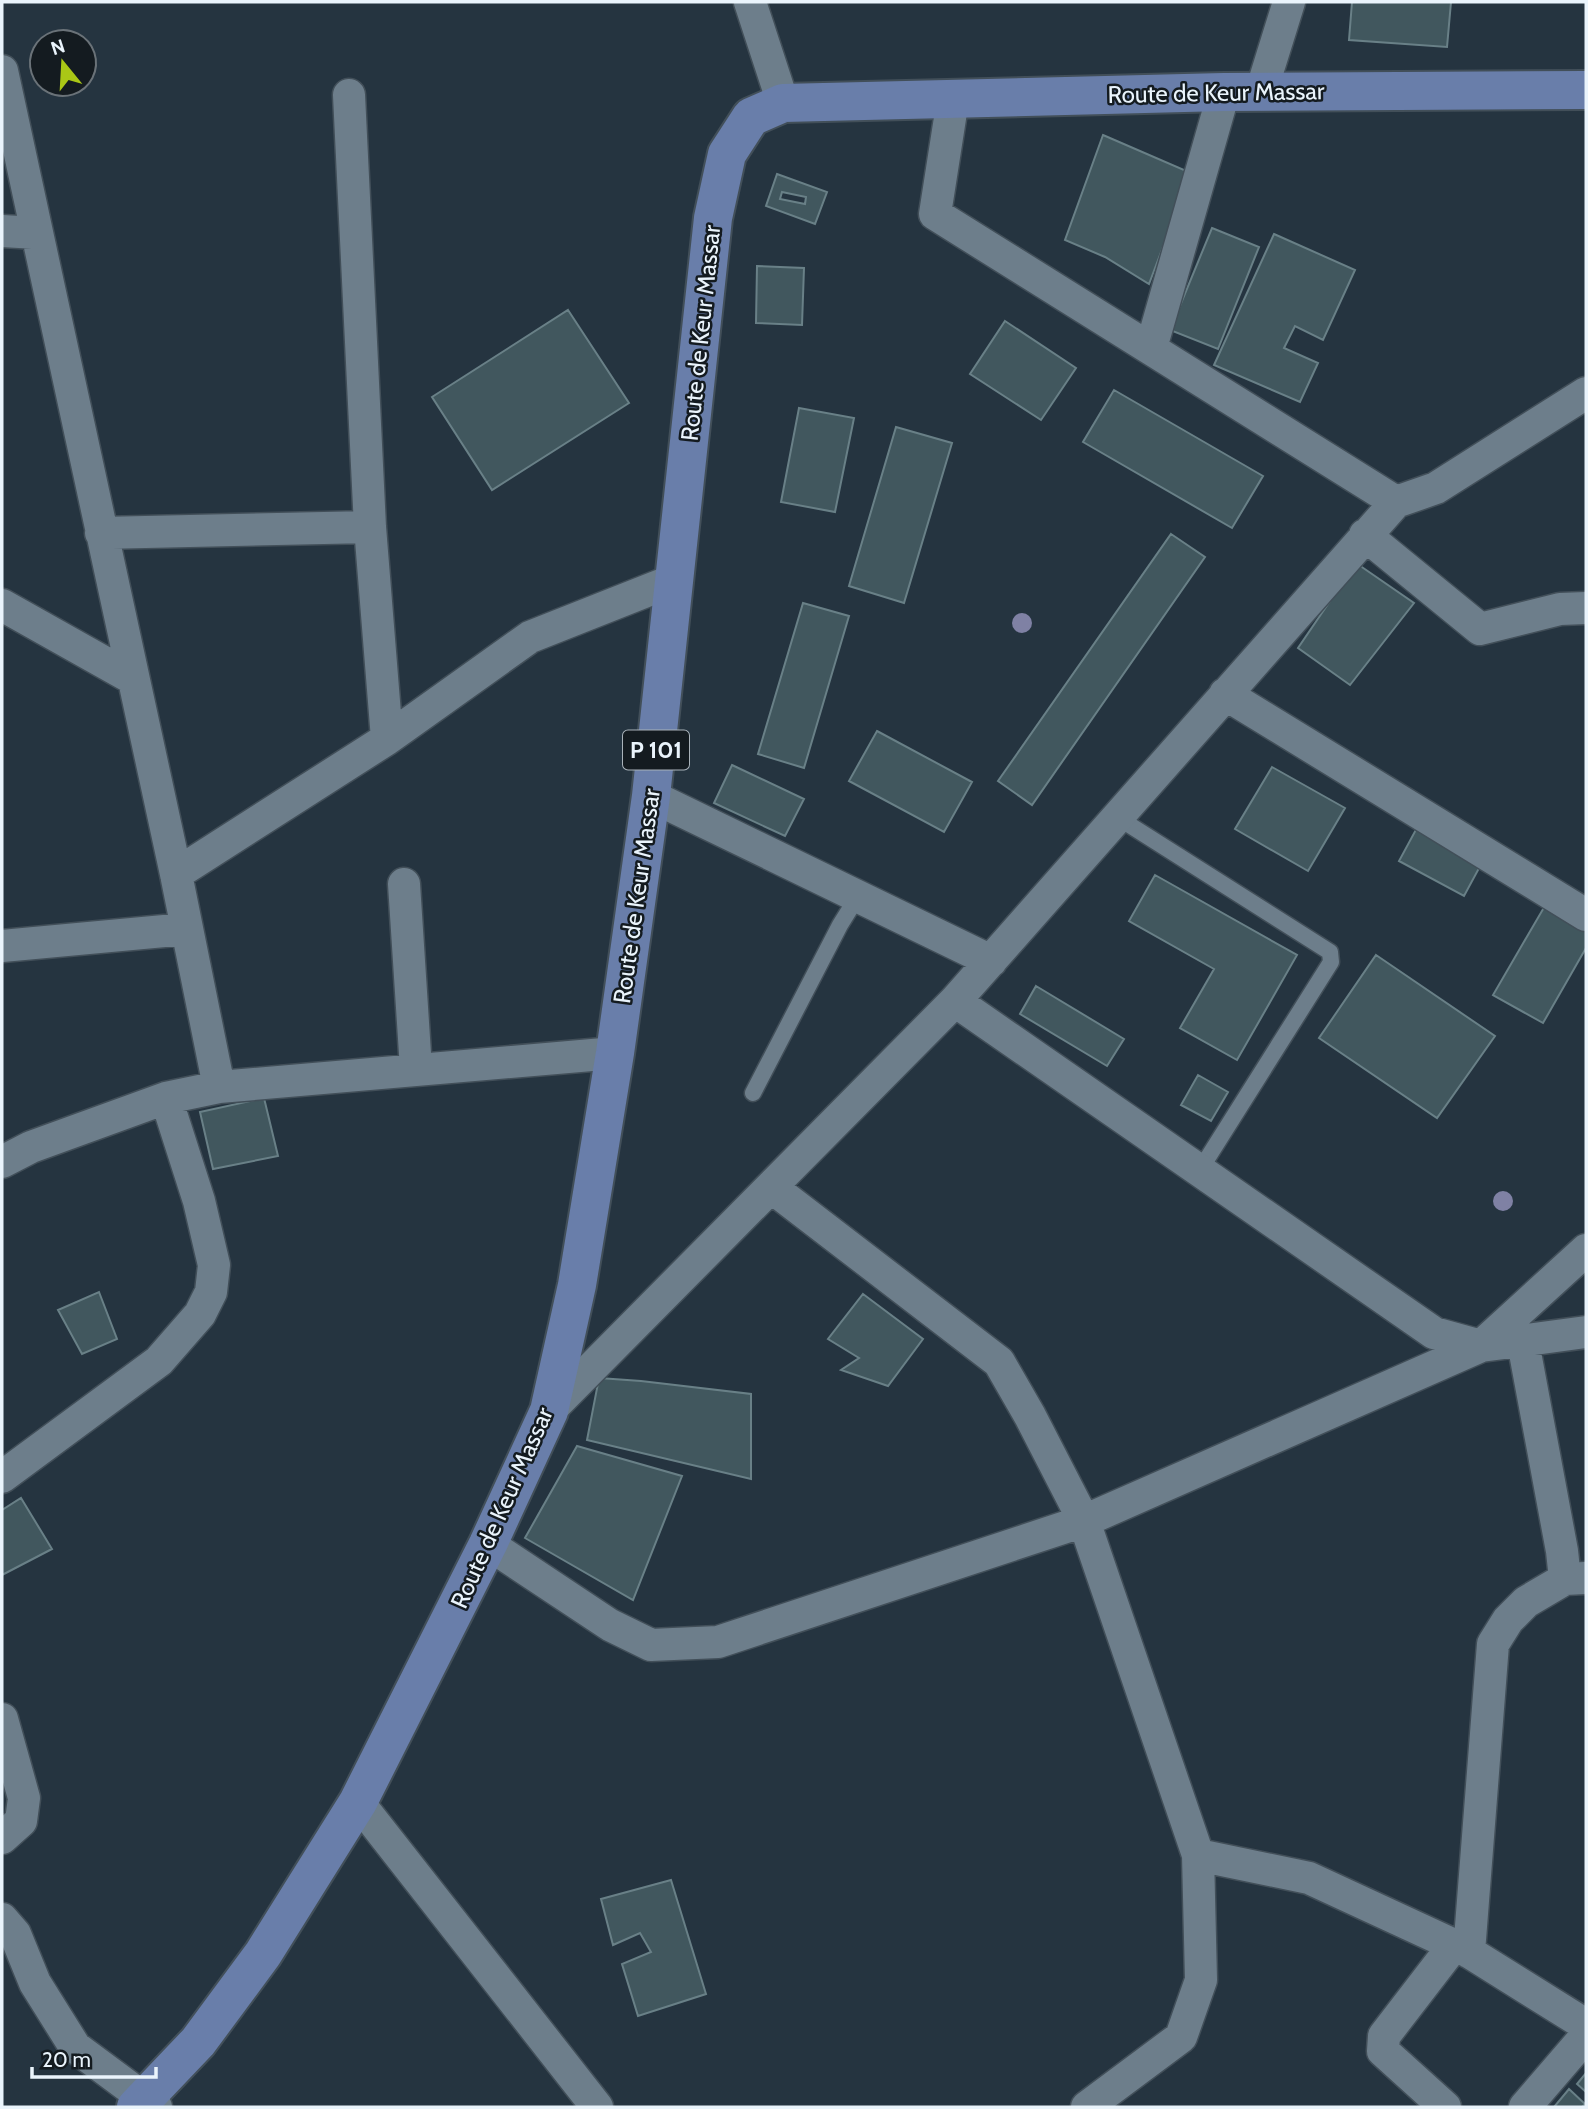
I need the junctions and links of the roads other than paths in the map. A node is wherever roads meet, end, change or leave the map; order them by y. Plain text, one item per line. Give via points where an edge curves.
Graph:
1 (750, 2) edge
2 (1289, 2) edge
3 (2, 71) edge
4 (1586, 90) edge
5 (1224, 92) junction
6 (1261, 92) junction
7 (349, 95) dead end
8 (953, 99) junction
9 (783, 103) junction
10 (2, 231) edge
11 (37, 233) junction
12 (1151, 348) junction
13 (1586, 393) edge
14 (1396, 502) junction
15 (370, 527) junction
16 (101, 533) junction
17 (1365, 535) junction
18 (674, 580) junction
19 (2, 605) edge
20 (1586, 608) edge
21 (132, 678) junction
22 (1225, 694) junction
23 (387, 739) junction
24 (651, 796) junction
25 (1117, 817) junction
26 (176, 874) junction
27 (404, 884) dead end
28 (858, 896) junction
29 (1586, 915) edge
30 (186, 929) junction
31 (2, 946) edge
32 (991, 961) junction
33 (955, 1001) junction
34 (615, 1053) junction
35 (416, 1069) junction
36 (219, 1087) junction
37 (753, 1093) dead end
38 (166, 1098) junction
39 (2, 1162) edge
40 (1200, 1170) junction
41 (771, 1187) junction
42 (1586, 1250) edge
43 (1586, 1332) edge
44 (1523, 1342) junction
45 (1481, 1346) junction
46 (549, 1411) junction
47 (2, 1478) edge
48 (1084, 1521) junction
49 (488, 1544) junction
50 (1576, 1579) edge
51 (2, 1719) edge
52 (358, 1802) junction
53 (2, 1838) edge
54 (1198, 1855) junction
55 (2, 1919) edge
56 (1462, 1949) junction
57 (1586, 2025) edge
58 (1586, 2036) edge
59 (146, 2105) edge
60 (597, 2107) edge
61 (1087, 2107) edge
62 (1445, 2107) edge
63 (1525, 2107) edge

1 - 9 street
2 - 6 street
3 - 11 street
4 - 6 main road, Route de Keur Massar / P 101
5 - 6 main road, Route de Keur Massar / P 101
5 - 8 main road, Route de Keur Massar / P 101
5 - 12 street
7 - 15 street
8 - 9 main road, Route de Keur Massar / P 101
8 - 12 street via 935,214
9 - 18 main road, Route de Keur Massar / P 101 via 751,117 727,154 713,218
10 - 11 street
11 - 16 street
12 - 14 street
13 - 14 street via 1436,488
14 - 17 street
15 - 16 street
15 - 23 street
16 - 21 street
17 - 20 street via 1480,629 1560,609
17 - 22 street
18 - 23 street via 530,636
18 - 24 main road, Route de Keur Massar / P 101
19 - 21 street
21 - 26 street
22 - 25 street
22 - 29 street
23 - 26 street
24 - 28 street
24 - 34 main road, Route de Keur Massar / P 101
25 - 32 street
25 - 40 lane via 1330,952 1332,962
26 - 30 street
27 - 35 street
28 - 32 street
28 - 37 lane
30 - 31 street
30 - 36 street
32 - 33 street
33 - 40 street
33 - 41 street
34 - 35 street
34 - 46 main road, Route de Keur Massar / P 101 via 577,1284
35 - 36 street
36 - 38 street
38 - 39 street
38 - 47 street via 214,1265 211,1292 200,1314 159,1361
40 - 45 street via 1434,1333
41 - 46 street
41 - 48 street via 999,1362
42 - 45 street
43 - 44 street
44 - 45 street
44 - 50 street via 1562,1551
45 - 48 street
46 - 49 main road, Route de Keur Massar / P 101
48 - 49 street via 718,1642 651,1644 610,1625
48 - 54 street
49 - 52 main road, Route de Keur Massar / P 101
50 - 56 street via 1526,1602 1493,1643
51 - 53 street via 24,1798 21,1821
52 - 59 main road, Route de Keur Massar / P 101 via 263,1954
52 - 60 street
54 - 56 street via 1309,1878
54 - 61 street via 1201,1980 1181,2038
55 - 59 street via 15,1934 35,1983 75,2047
56 - 57 street
56 - 62 street via 1384,2036 1383,2051
58 - 63 street

